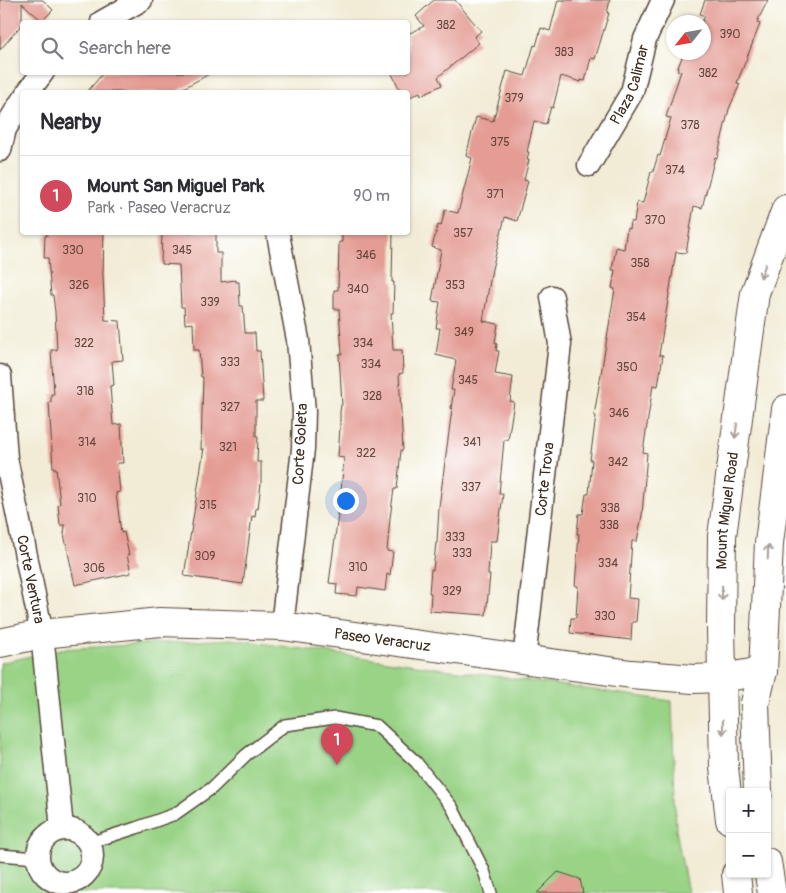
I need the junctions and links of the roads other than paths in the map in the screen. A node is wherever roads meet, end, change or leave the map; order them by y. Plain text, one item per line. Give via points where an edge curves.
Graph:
1 (141, 0) edge
2 (663, 0) edge
3 (106, 20) edge
4 (41, 75) edge
5 (30, 90) edge
6 (20, 104) edge
7 (0, 150) edge
8 (589, 165) dead end
9 (786, 209) edge
10 (278, 235) edge
11 (552, 297) dead end
12 (0, 376) edge
13 (786, 409) edge
14 (282, 626) junction
15 (42, 634) junction
16 (0, 643) edge
17 (524, 660) junction
18 (763, 671) junction
19 (722, 678) junction
20 (726, 788) edge
21 (758, 788) edge
22 (62, 828) junction
23 (89, 843) junction
24 (0, 855) edge
25 (37, 858) junction
26 (736, 878) edge
27 (770, 878) edge
28 (491, 893) edge
29 (738, 893) edge
30 (772, 893) edge

1 - 3 street
2 - 8 street, Plaza Calimar via 644,39 632,92
4 - 5 street
6 - 7 street via 5,129
9 -> 19 street, Mount Miguel Road via 755,294 738,417 722,536
10 - 14 street, Corte Goleta via 298,340 304,412 304,449
11 - 17 street, Corte Trova via 560,344
12 - 15 street, Corte Ventura via 6,458
18 -> 13 street via 769,543
14 - 15 street, Paseo Veracruz via 160,622
14 - 17 street, Paseo Veracruz
15 - 16 street, Paseo Veracruz
15 - 22 street, Corte Ventura
17 - 19 street, Paseo Veracruz via 631,674
18 - 19 street, Paseo Veracruz
18 - 21 street via 755,703
19 -> 20 street, Mount Miguel Road
22 - 23 street via 82,834
22 - 25 street via 44,838 38,847
23 - 25 street via 91,864 86,873 67,883 56,882 47,876
23 - 28 lane via 175,814 212,788 246,755 285,725 335,718 377,726 416,762 452,807 484,871
24 - 25 lane
26 - 29 street
27 - 30 street

